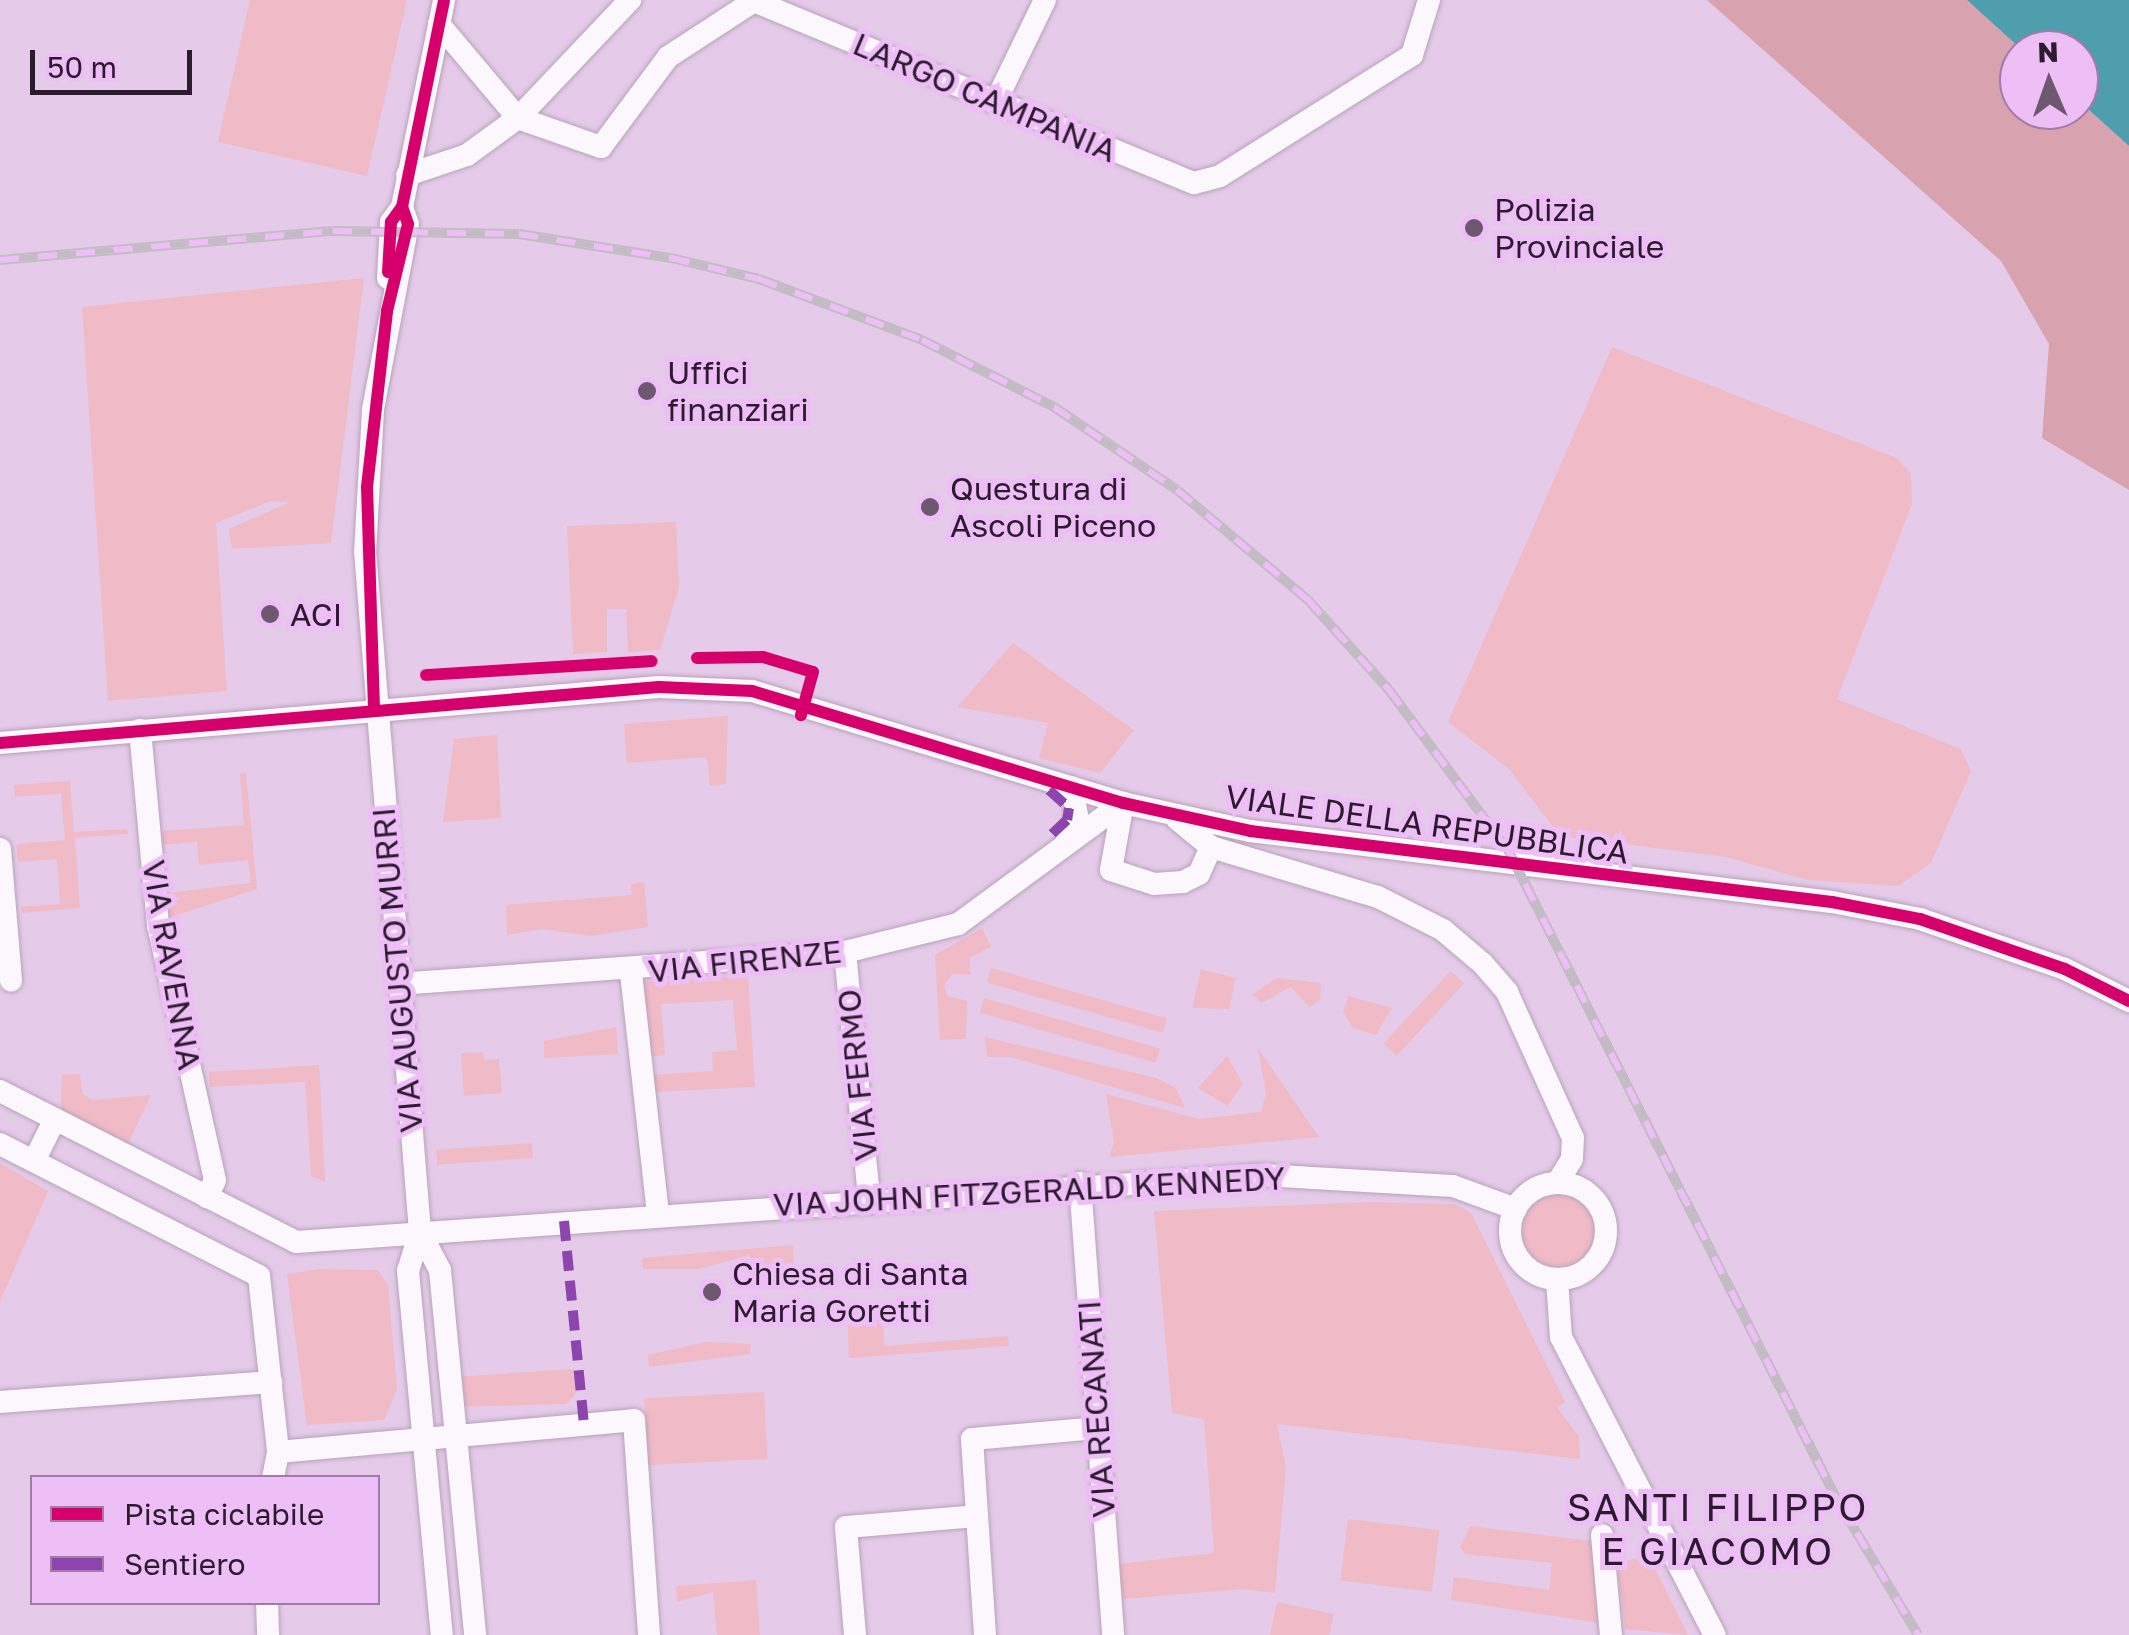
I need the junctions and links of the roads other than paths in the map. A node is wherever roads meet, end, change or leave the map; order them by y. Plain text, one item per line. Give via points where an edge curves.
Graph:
1 (444, 0) edge
2 (630, 0) edge
3 (1046, 0) edge
4 (1429, 0) edge
5 (439, 24) junction
6 (995, 103) junction
7 (518, 118) junction
8 (407, 174) junction
9 (374, 709) junction
10 (140, 730) junction
11 (0, 743) edge
12 (1072, 787) junction
13 (1123, 803) junction
14 (1170, 814) junction
15 (1090, 845) dead end
16 (1063, 847) junction
17 (1211, 847) junction
18 (0, 849) edge
19 (1111, 870) junction
20 (845, 952) junction
21 (631, 972) junction
22 (11, 981) dead end
23 (398, 984) junction
24 (2129, 1001) edge
25 (0, 1091) edge
26 (64, 1124) junction
27 (0, 1144) edge
28 (43, 1166) junction
29 (1080, 1183) junction
30 (1557, 1183) junction
31 (207, 1196) junction
32 (869, 1197) junction
33 (1516, 1209) junction
34 (658, 1214) junction
35 (420, 1232) junction
36 (1558, 1279) junction
37 (271, 1382) junction
38 (0, 1402) edge
39 (1097, 1428) junction
40 (456, 1436) junction
41 (424, 1439) junction
42 (278, 1452) junction
43 (274, 1475) edge
44 (977, 1516) junction
45 (1602, 1535) dead end
46 (267, 1605) edge
47 (268, 1635) edge
48 (442, 1635) edge
49 (474, 1635) edge
50 (649, 1635) edge
51 (855, 1635) edge
52 (985, 1635) edge
53 (1113, 1635) edge
54 (1610, 1635) edge
55 (1715, 1635) edge

1 - 5 street, VIA AUGUSTO MURRI
2 - 7 street
3 - 6 street
4 - 6 street, LARGO CAMPANIA via 1412,55 1220,176 1194,183
5 - 7 street
5 - 8 street, VIA AUGUSTO MURRI
6 - 7 street, LARGO CAMPANIA via 754,0 668,58 601,147
7 - 8 street via 468,154
8 - 9 street, VIA AUGUSTO MURRI via 402,208 390,222 367,487
9 - 10 street, VIALE DELLA REPUBBLICA
9 - 12 street, VIALE DELLA REPUBBLICA via 718,688 804,703
9 - 23 street, VIA AUGUSTO MURRI
10 - 11 street, VIALE DELLA REPUBBLICA
10 - 31 street, VIA RAVENNA via 158,925 214,1180
12 - 13 street, VIALE DELLA REPUBBLICA
12 - 16 street via 1077,815
13 - 14 street, VIALE DELLA REPUBBLICA
13 - 16 street, VIA FIRENZE
13 - 19 street
14 - 17 street
14 - 24 street, VIALE DELLA REPUBBLICA via 1373,848 1832,902 1996,942
15 - 19 street
16 - 20 street, VIA FIRENZE via 958,924
17 - 19 street via 1199,874 1183,882 1154,884
17 - 30 street via 1378,897 1443,930 1483,964 1506,992 1573,1138 1572,1159
18 - 22 street
20 - 21 street, VIA FIRENZE
20 - 32 street, VIA FERMO
21 - 23 street, VIA FIRENZE
21 - 34 street
23 - 35 street, VIA AUGUSTO MURRI
25 - 26 street
26 - 28 street
26 - 31 street
27 - 28 street
28 - 37 street via 259,1276
29 - 32 street, VIA JOHN FITZGERALD KENNEDY
29 - 33 street, VIA JOHN FITZGERALD KENNEDY via 1262,1175 1400,1181 1453,1186
29 - 39 street, VIA RECANATI
30 - 33 street via 1540,1186
30 - 36 street via 1594,1199 1606,1238 1595,1263
31 - 35 street, VIA JOHN FITZGERALD KENNEDY via 296,1242
32 - 34 street, VIA JOHN FITZGERALD KENNEDY
33 - 36 street via 1514,1249 1531,1270
34 - 35 street, VIA JOHN FITZGERALD KENNEDY
35 - 40 street via 440,1270
35 - 41 street via 408,1271
36 - 55 street via 1561,1338
37 - 38 street
37 - 42 street
39 - 44 street via 972,1439
39 - 53 street, VIA RECANATI
40 - 41 street
40 - 49 street
40 - 50 street via 634,1420
41 - 42 street
41 - 48 street
42 - 43 street
44 - 51 street via 846,1527
44 - 52 street
45 - 54 street
46 - 47 street

